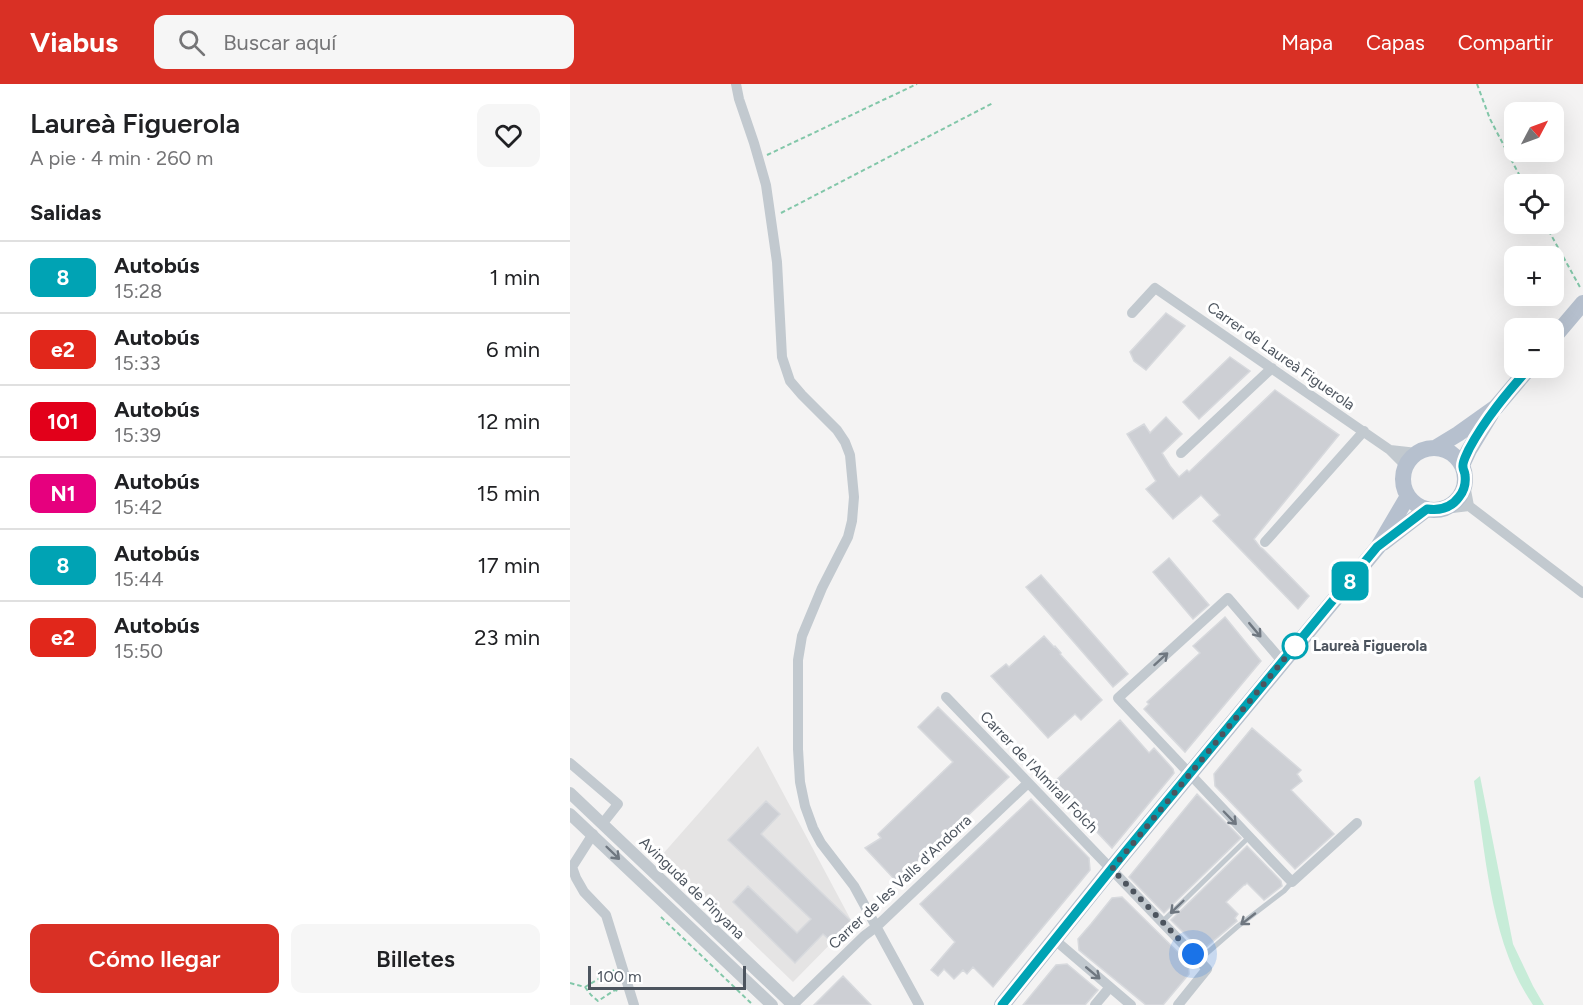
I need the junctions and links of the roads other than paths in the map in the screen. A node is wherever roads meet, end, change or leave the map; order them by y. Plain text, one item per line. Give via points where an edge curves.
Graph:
1 (736, 84) edge
2 (1583, 303) edge
3 (1132, 313) dead end
4 (1564, 325) edge
5 (1272, 368) junction
6 (1521, 378) edge
7 (1496, 408) junction
8 (1364, 431) junction
9 (1435, 448) junction
10 (1390, 450) junction
11 (1181, 453) dead end
12 (1411, 460) junction
13 (1462, 465) junction
14 (1465, 485) junction
15 (1408, 496) junction
16 (1469, 506) junction
17 (1435, 509) junction
18 (1265, 542) dead end
19 (1377, 547) junction
20 (1583, 593) edge
21 (1282, 661) junction
22 (946, 697) dead end
23 (570, 763) edge
24 (1190, 775) junction
25 (1028, 783) junction
26 (570, 793) edge
27 (570, 814) edge
28 (1357, 822) dead end
29 (603, 823) junction
30 (593, 834) junction
31 (1249, 837) junction
32 (1112, 869) junction
33 (1292, 882) junction
34 (1162, 922) junction
35 (876, 927) junction
36 (1054, 940) junction
37 (1203, 965) junction
38 (1110, 987) junction
39 (633, 1000) edge
40 (772, 1005) edge
41 (793, 1005) edge
42 (919, 1005) edge
43 (1002, 1005) edge
44 (1095, 1005) edge
45 (1131, 1005) edge
46 (1178, 1005) edge

1 - 35 street via 766,185 777,262 782,357 790,381 837,430 850,455 854,497 848,537 802,636 798,660 798,749 800,782 813,828 854,886
2 - 4 main road
3 - 5 street, Carrer de Laureà Figuerola via 1155,288
5 - 8 street, Carrer de Laureà Figuerola
5 - 11 street
6 - 7 main road
7 - 9 main road
7 - 13 main road
8 - 10 street, Carrer de Laureà Figuerola
8 - 18 street
9 - 12 main road via 1425,449
9 - 13 main road via 1451,453
10 - 12 street, Carrer de Laureà Figuerola
10 - 12 street, Carrer de Laureà Figuerola
12 - 15 main road via 1403,476
13 - 14 main road
14 - 16 street
14 - 17 main road via 1458,500
15 - 17 main road via 1413,502
15 - 19 main road
16 - 17 street
16 - 20 street
17 - 19 main road
19 - 21 main road
21 - 24 main road
24 -> 21 street via 1118,698 1228,598
22 - 25 street, Carrer de l'Almirall Folch
23 - 29 street via 618,804
24 -> 31 street
24 - 32 main road
25 - 32 street, Carrer de l'Almirall Folch
25 - 35 street, Carrer de les Valls d'Andorra
26 - 29 street, Avinguda de Pinyana
27 - 30 street, Avinguda de Pinyana
28 - 33 street
29 - 41 street, Avinguda de Pinyana
30 - 39 street via 572,867 584,892 606,915
30 -> 40 street, Avinguda de Pinyana
31 - 33 street
31 -> 34 lane
32 - 34 street, Carrer de l'Almirall Folch
32 - 36 main road
33 -> 37 lane via 1237,927
34 - 37 street, Carrer de l'Almirall Folch
35 - 41 street, Carrer de les Valls d'Andorra
35 - 42 street
36 -> 38 street
36 - 43 main road
37 - 46 street
38 - 44 street
38 - 45 street

